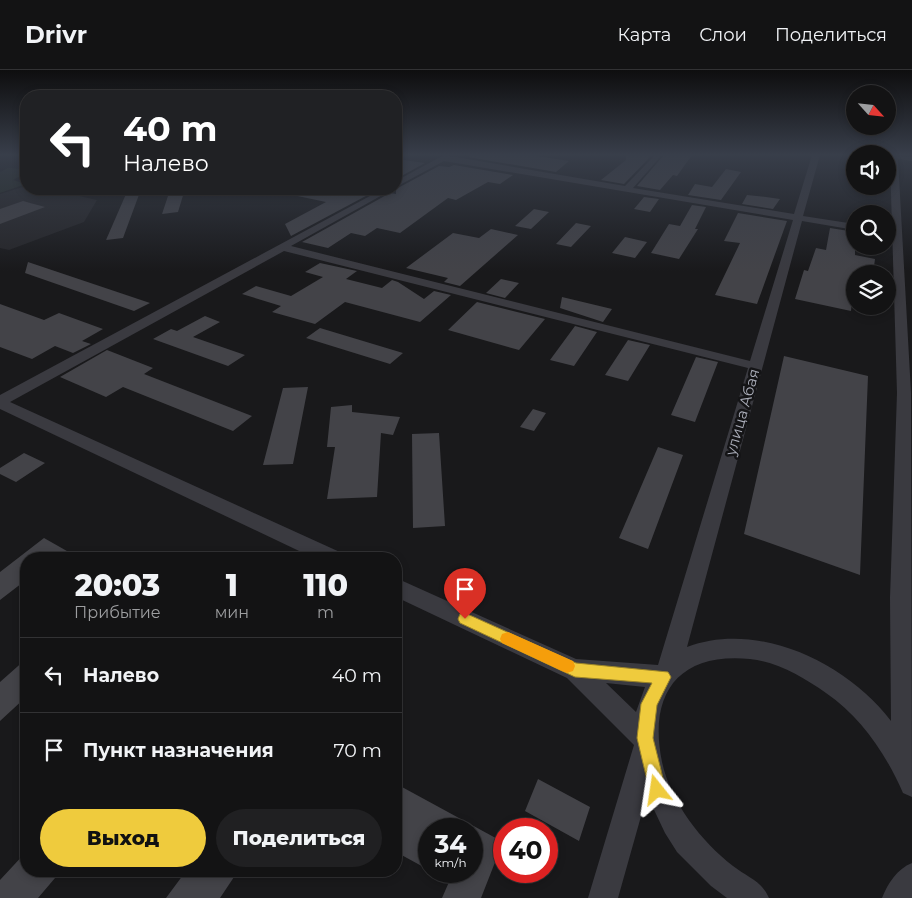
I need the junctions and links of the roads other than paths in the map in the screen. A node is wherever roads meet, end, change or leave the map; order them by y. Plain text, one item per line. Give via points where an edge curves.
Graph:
1 (656, 194) edge
2 (805, 194) edge
3 (378, 195) edge
4 (799, 217) junction
5 (846, 225) edge
6 (282, 248) junction
7 (895, 255) edge
8 (907, 333) edge
9 (755, 366) junction
10 (0, 402) edge
11 (320, 552) edge
12 (402, 590) edge
13 (575, 670) junction
14 (666, 673) junction
15 (645, 744) junction
16 (910, 779) edge
17 (912, 878) edge
18 (603, 898) edge
19 (754, 898) edge
20 (897, 898) edge

1 - 4 street
2 - 4 street, улица Абая
3 - 6 street
4 - 5 street
4 - 9 street, улица Абая
6 - 9 street
6 - 10 street
7 - 8 street
8 - 16 street via 901,598
9 - 14 street, улица Абая
10 - 11 street
12 - 13 street
13 - 14 street
13 - 15 street
14 - 15 street, улица Абая via 649,704
14 - 16 street via 696,653 729,647 766,651 805,666 843,691 878,725
15 - 18 street
15 - 19 street via 657,790 681,833 716,872
17 - 20 street

